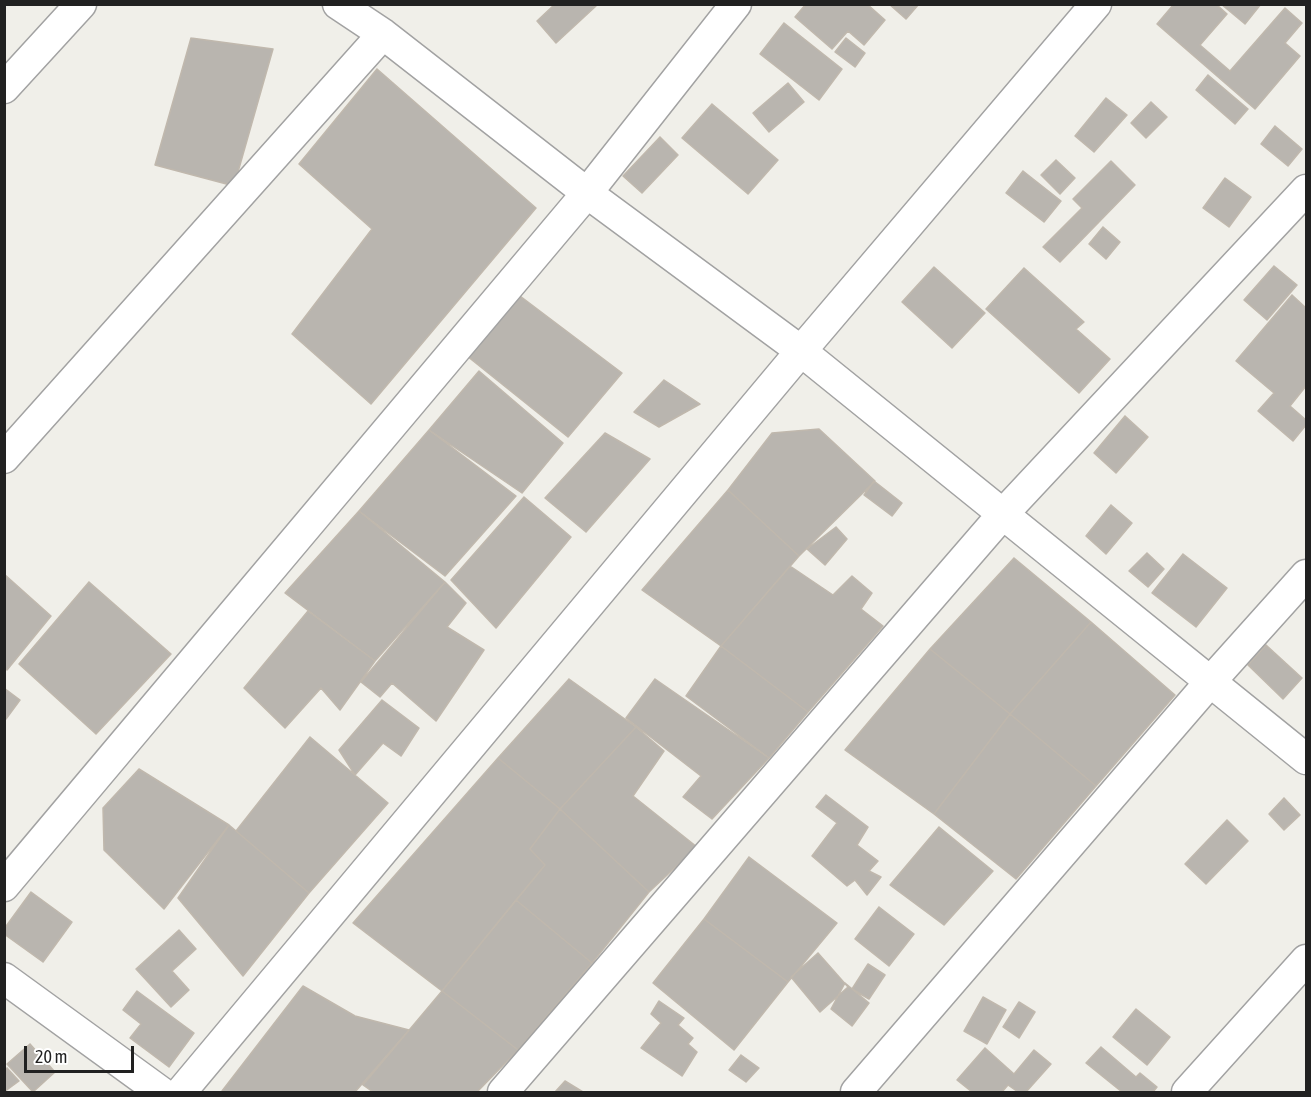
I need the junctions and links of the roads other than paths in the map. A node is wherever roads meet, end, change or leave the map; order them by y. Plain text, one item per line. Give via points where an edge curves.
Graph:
1 (81, 4) edge
2 (338, 4) edge
3 (736, 4) edge
4 (1096, 4) edge
5 (383, 34) junction
6 (4, 88) edge
7 (1306, 190) edge
8 (587, 193) junction
9 (801, 351) junction
10 (4, 458) edge
11 (1002, 515) junction
12 (1306, 575) edge
13 (1210, 682) junction
14 (1306, 759) edge
15 (4, 886) edge
16 (1306, 960) edge
17 (4, 978) edge
18 (161, 1092) edge
19 (181, 1092) edge
20 (503, 1092) edge
21 (856, 1092) edge
22 (1187, 1092) edge

1 - 6 street
2 - 5 street
3 - 8 street
4 - 9 street
5 - 8 street
5 - 10 street
7 - 11 street
8 - 9 street
8 - 15 street
9 - 11 street
9 - 19 street
11 - 13 street
11 - 20 street
12 - 13 street
13 - 14 street
13 - 21 street
16 - 22 street
17 - 18 street

